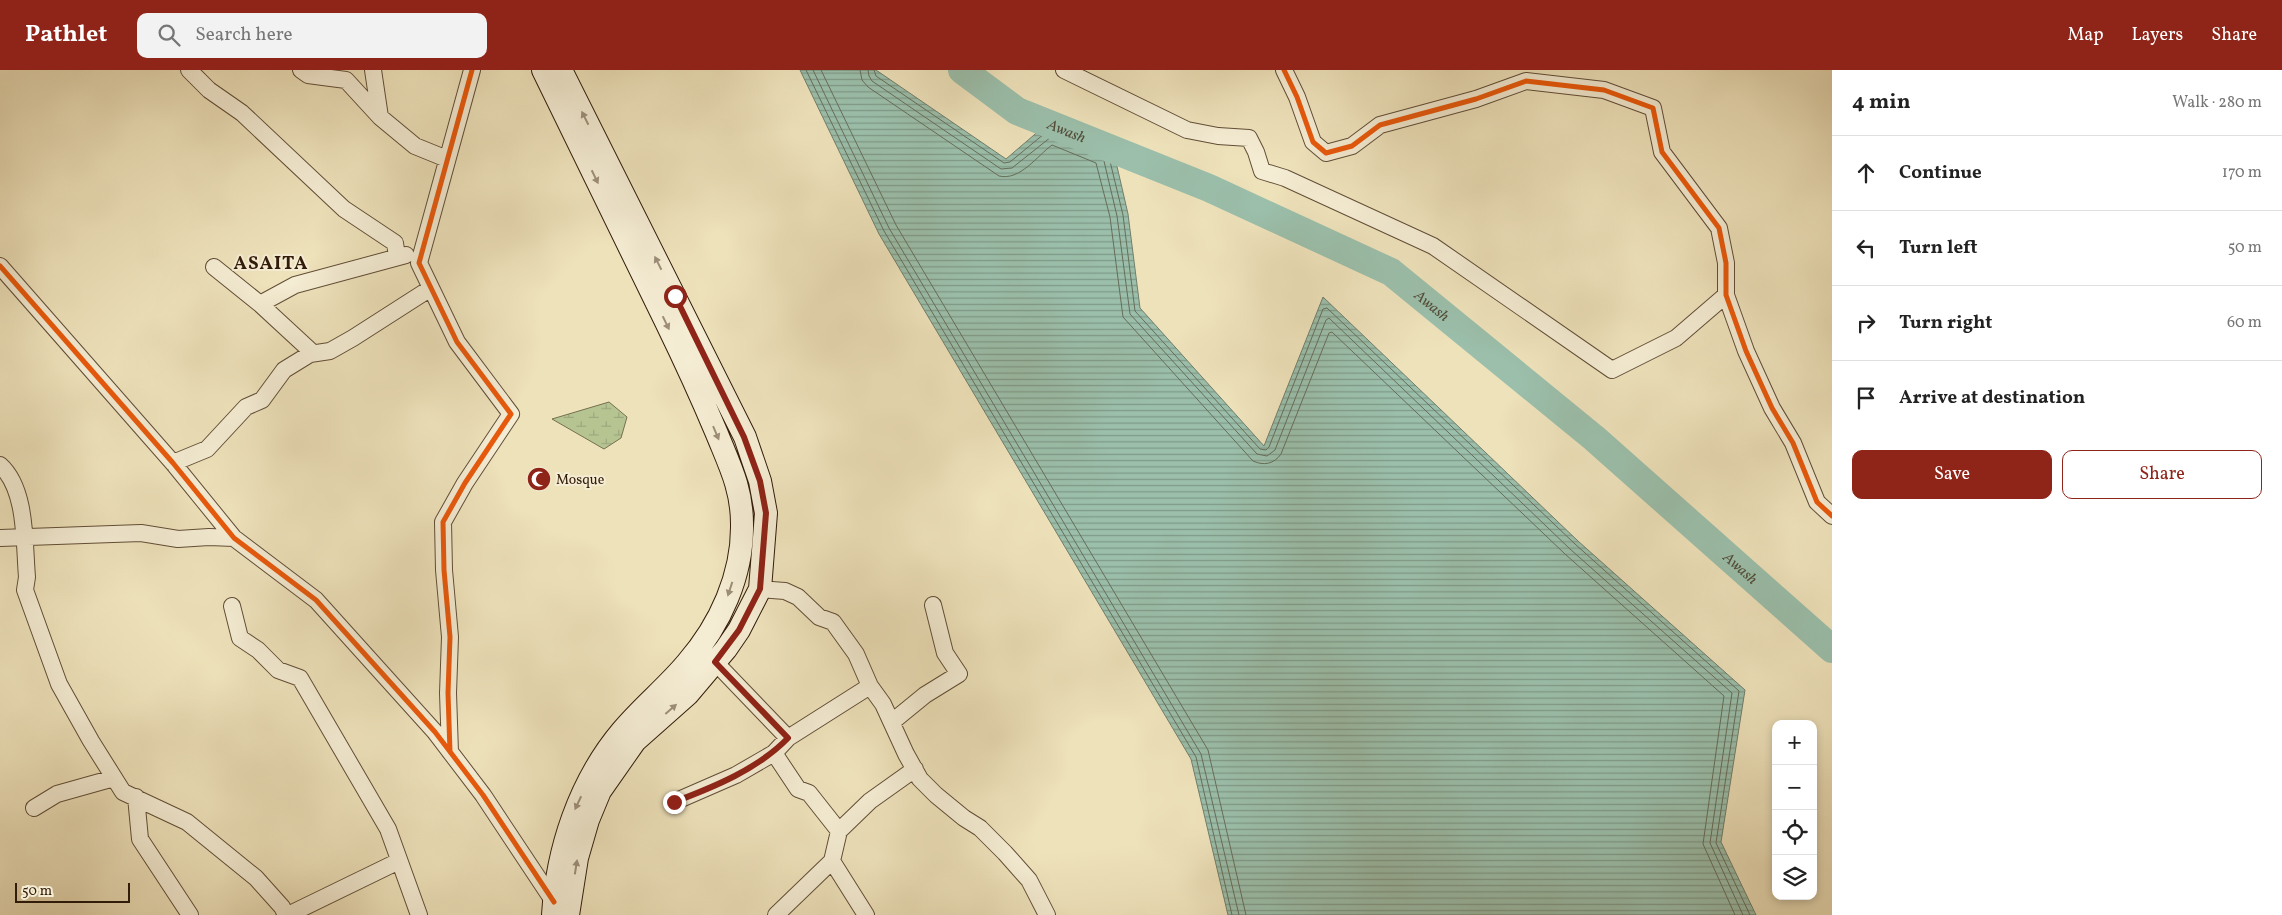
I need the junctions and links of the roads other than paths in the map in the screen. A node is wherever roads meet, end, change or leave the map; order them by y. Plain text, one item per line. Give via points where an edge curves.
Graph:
1 (189, 70) edge
2 (301, 70) edge
3 (373, 70) edge
4 (472, 70) edge
5 (543, 70) edge
6 (561, 70) edge
7 (1064, 70) edge
8 (1284, 70) edge
9 (380, 118) junction
10 (447, 159) junction
11 (422, 250) junction
12 (397, 257) junction
13 (0, 266) edge
14 (214, 267) dead end
15 (431, 288) junction
16 (1726, 295) junction
17 (260, 304) junction
18 (313, 354) junction
19 (707, 383) junction
20 (172, 463) junction
21 (0, 465) edge
22 (1832, 516) edge
23 (23, 537) junction
24 (0, 538) edge
25 (234, 538) junction
26 (760, 589) junction
27 (933, 605) dead end
28 (232, 606) dead end
29 (715, 662) junction
30 (870, 686) junction
31 (892, 722) junction
32 (788, 738) junction
33 (450, 752) junction
34 (774, 753) junction
35 (915, 768) junction
36 (114, 778) junction
37 (136, 797) junction
38 (674, 802) dead end
39 (34, 808) dead end
40 (839, 831) junction
41 (399, 861) junction
42 (832, 861) junction
43 (558, 911) edge
44 (190, 915) edge
45 (287, 915) edge
46 (419, 915) edge
47 (776, 915) edge
48 (866, 915) edge
49 (1047, 915) edge

1 - 12 street via 209,90 242,113 344,209 395,242
2 - 9 street via 346,80
3 - 9 street
4 - 10 street
5 -> 19 main road
19 -> 6 main road
7 - 16 street via 1188,130 1249,138 1262,171 1285,178 1433,246 1612,370 1676,338
8 - 16 street via 1314,142 1326,153 1352,146 1380,125 1476,99 1526,81 1604,90 1653,108 1662,152 1719,228 1726,263
9 - 10 street via 415,146
10 - 11 street
11 - 12 street
11 - 15 street via 419,263
12 - 17 street via 295,285
13 - 20 street
14 - 17 street
15 - 18 street via 346,343 330,351
15 - 33 street via 457,342 511,414 443,522 450,638
16 - 22 street via 1746,351 1772,408 1793,443 1817,502
17 - 18 street
18 - 20 street via 284,370 262,400 246,407 207,449
19 - 26 main road via 744,437 760,481 766,513
19 -> 43 main road via 739,487 742,525 730,591 700,646 621,732 590,778 574,812 562,856
20 - 25 street
21 - 23 street via 20,498
23 - 24 street
23 - 25 street via 141,533 178,539
23 - 36 street via 25,590 59,684
25 - 33 street via 316,600
26 - 29 main road via 739,630
26 - 30 street via 785,591 819,617 833,622 856,654
27 - 31 street via 945,653 959,674 925,695
28 - 41 street via 240,638 278,670 300,678 388,829
29 - 32 street
43 -> 29 main road via 600,790 635,741 688,694
30 - 31 street
30 - 32 street
31 - 35 street
32 - 34 street
33 - 43 street via 483,796
34 - 38 street via 736,775
34 - 40 street via 798,789 809,793
35 - 40 street via 870,801
35 - 49 street via 920,779 936,795 980,828 1005,853 1029,880
36 - 37 street via 123,792
36 - 39 street via 58,794
37 - 44 street via 140,839
37 - 45 street via 187,822 256,878
40 - 42 street
41 - 45 street
41 - 46 street
42 - 47 street
42 - 48 street

